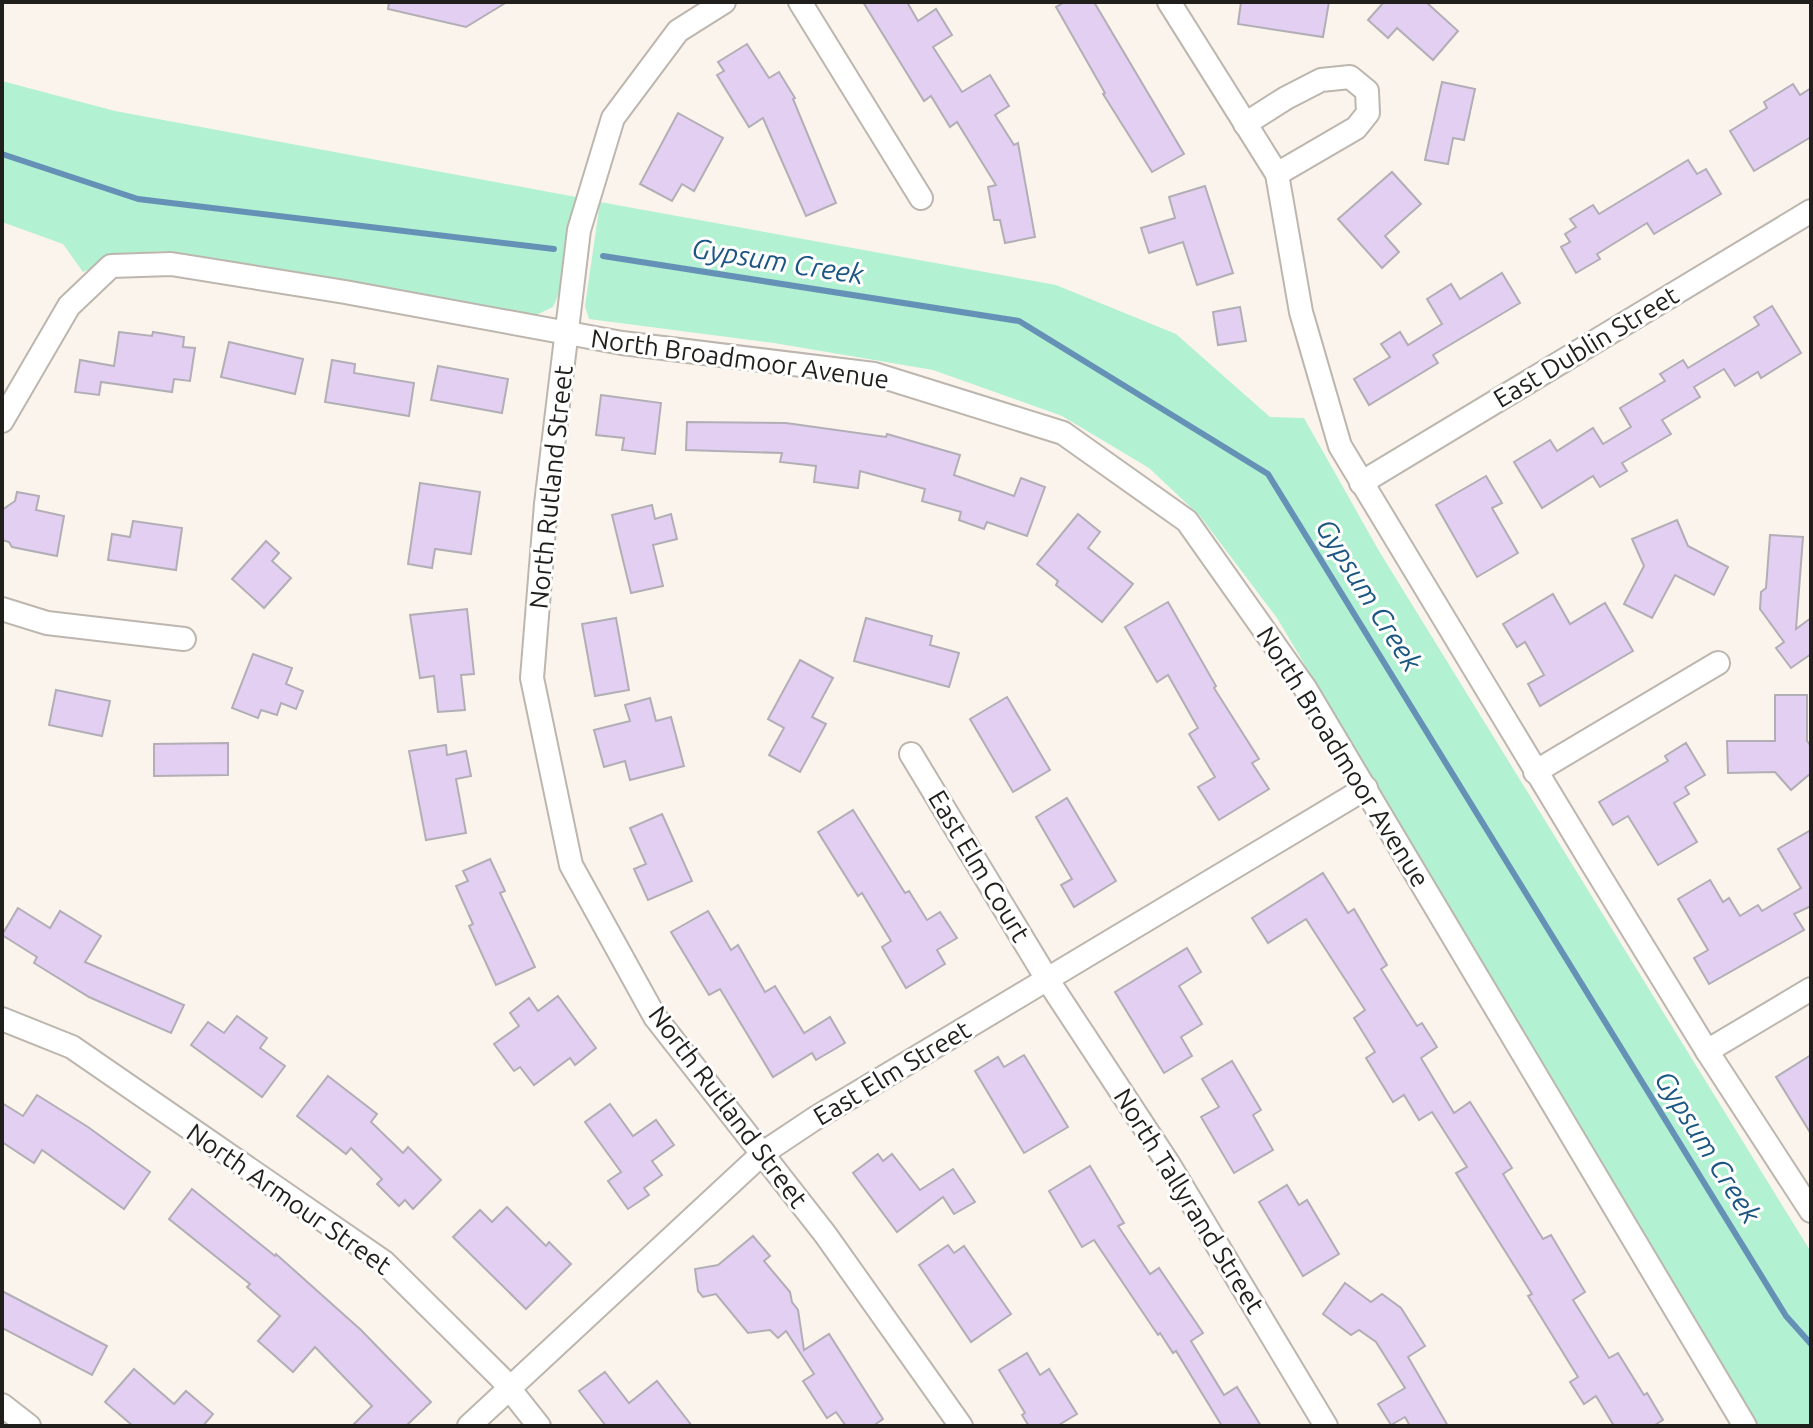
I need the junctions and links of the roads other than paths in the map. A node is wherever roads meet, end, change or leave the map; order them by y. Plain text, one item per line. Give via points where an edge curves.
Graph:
1 (724, 2) edge
2 (800, 2) edge
3 (1169, 2) edge
4 (1245, 124) junction
5 (1277, 174) junction
6 (921, 198) dead end
7 (1811, 211) edge
8 (568, 333) junction
9 (2, 421) edge
10 (1361, 483) junction
11 (2, 609) edge
12 (184, 639) dead end
13 (1718, 663) dead end
14 (911, 754) dead end
15 (1535, 772) junction
16 (1366, 788) junction
17 (1047, 979) junction
18 (1811, 989) edge
19 (2, 1019) edge
20 (1707, 1051) junction
21 (763, 1153) junction
22 (1811, 1211) edge
23 (509, 1389) junction
24 (2, 1405) edge
25 (29, 1426) edge
26 (469, 1426) edge
27 (539, 1426) edge
28 (961, 1426) edge
29 (1326, 1426) edge
30 (1745, 1426) edge

1 - 8 street, North Rutland Street via 678,31 613,118 579,230
2 - 6 street
3 - 4 street
4 - 5 street
4 - 5 street via 1321,80 1350,77 1367,91 1368,113 1356,128
5 - 10 street via 1301,312 1340,446
7 - 10 street, East Dublin Street
8 - 9 street, North Broadmoor Avenue via 171,264 111,266 69,306
8 - 16 street, North Broadmoor Avenue via 874,374 1063,433 1187,521 1305,688
8 - 21 street, North Rutland Street via 546,504 532,678 571,865 655,1017
10 - 15 street
11 - 12 street via 47,623
13 - 15 street
14 - 17 street, East Elm Court
15 - 20 street
16 - 17 street, East Elm Street
16 - 30 street, North Broadmoor Avenue
17 - 21 street, East Elm Street
17 - 29 street, North Tallyrand Street via 1168,1163
18 - 20 street
19 - 23 street, North Armour Street via 72,1047 384,1262
20 - 22 street
21 - 23 street, East Elm Street
21 - 28 street, North Rutland Street
23 - 26 street, East Elm Street
23 - 27 street, North Armour Street
24 - 25 street

